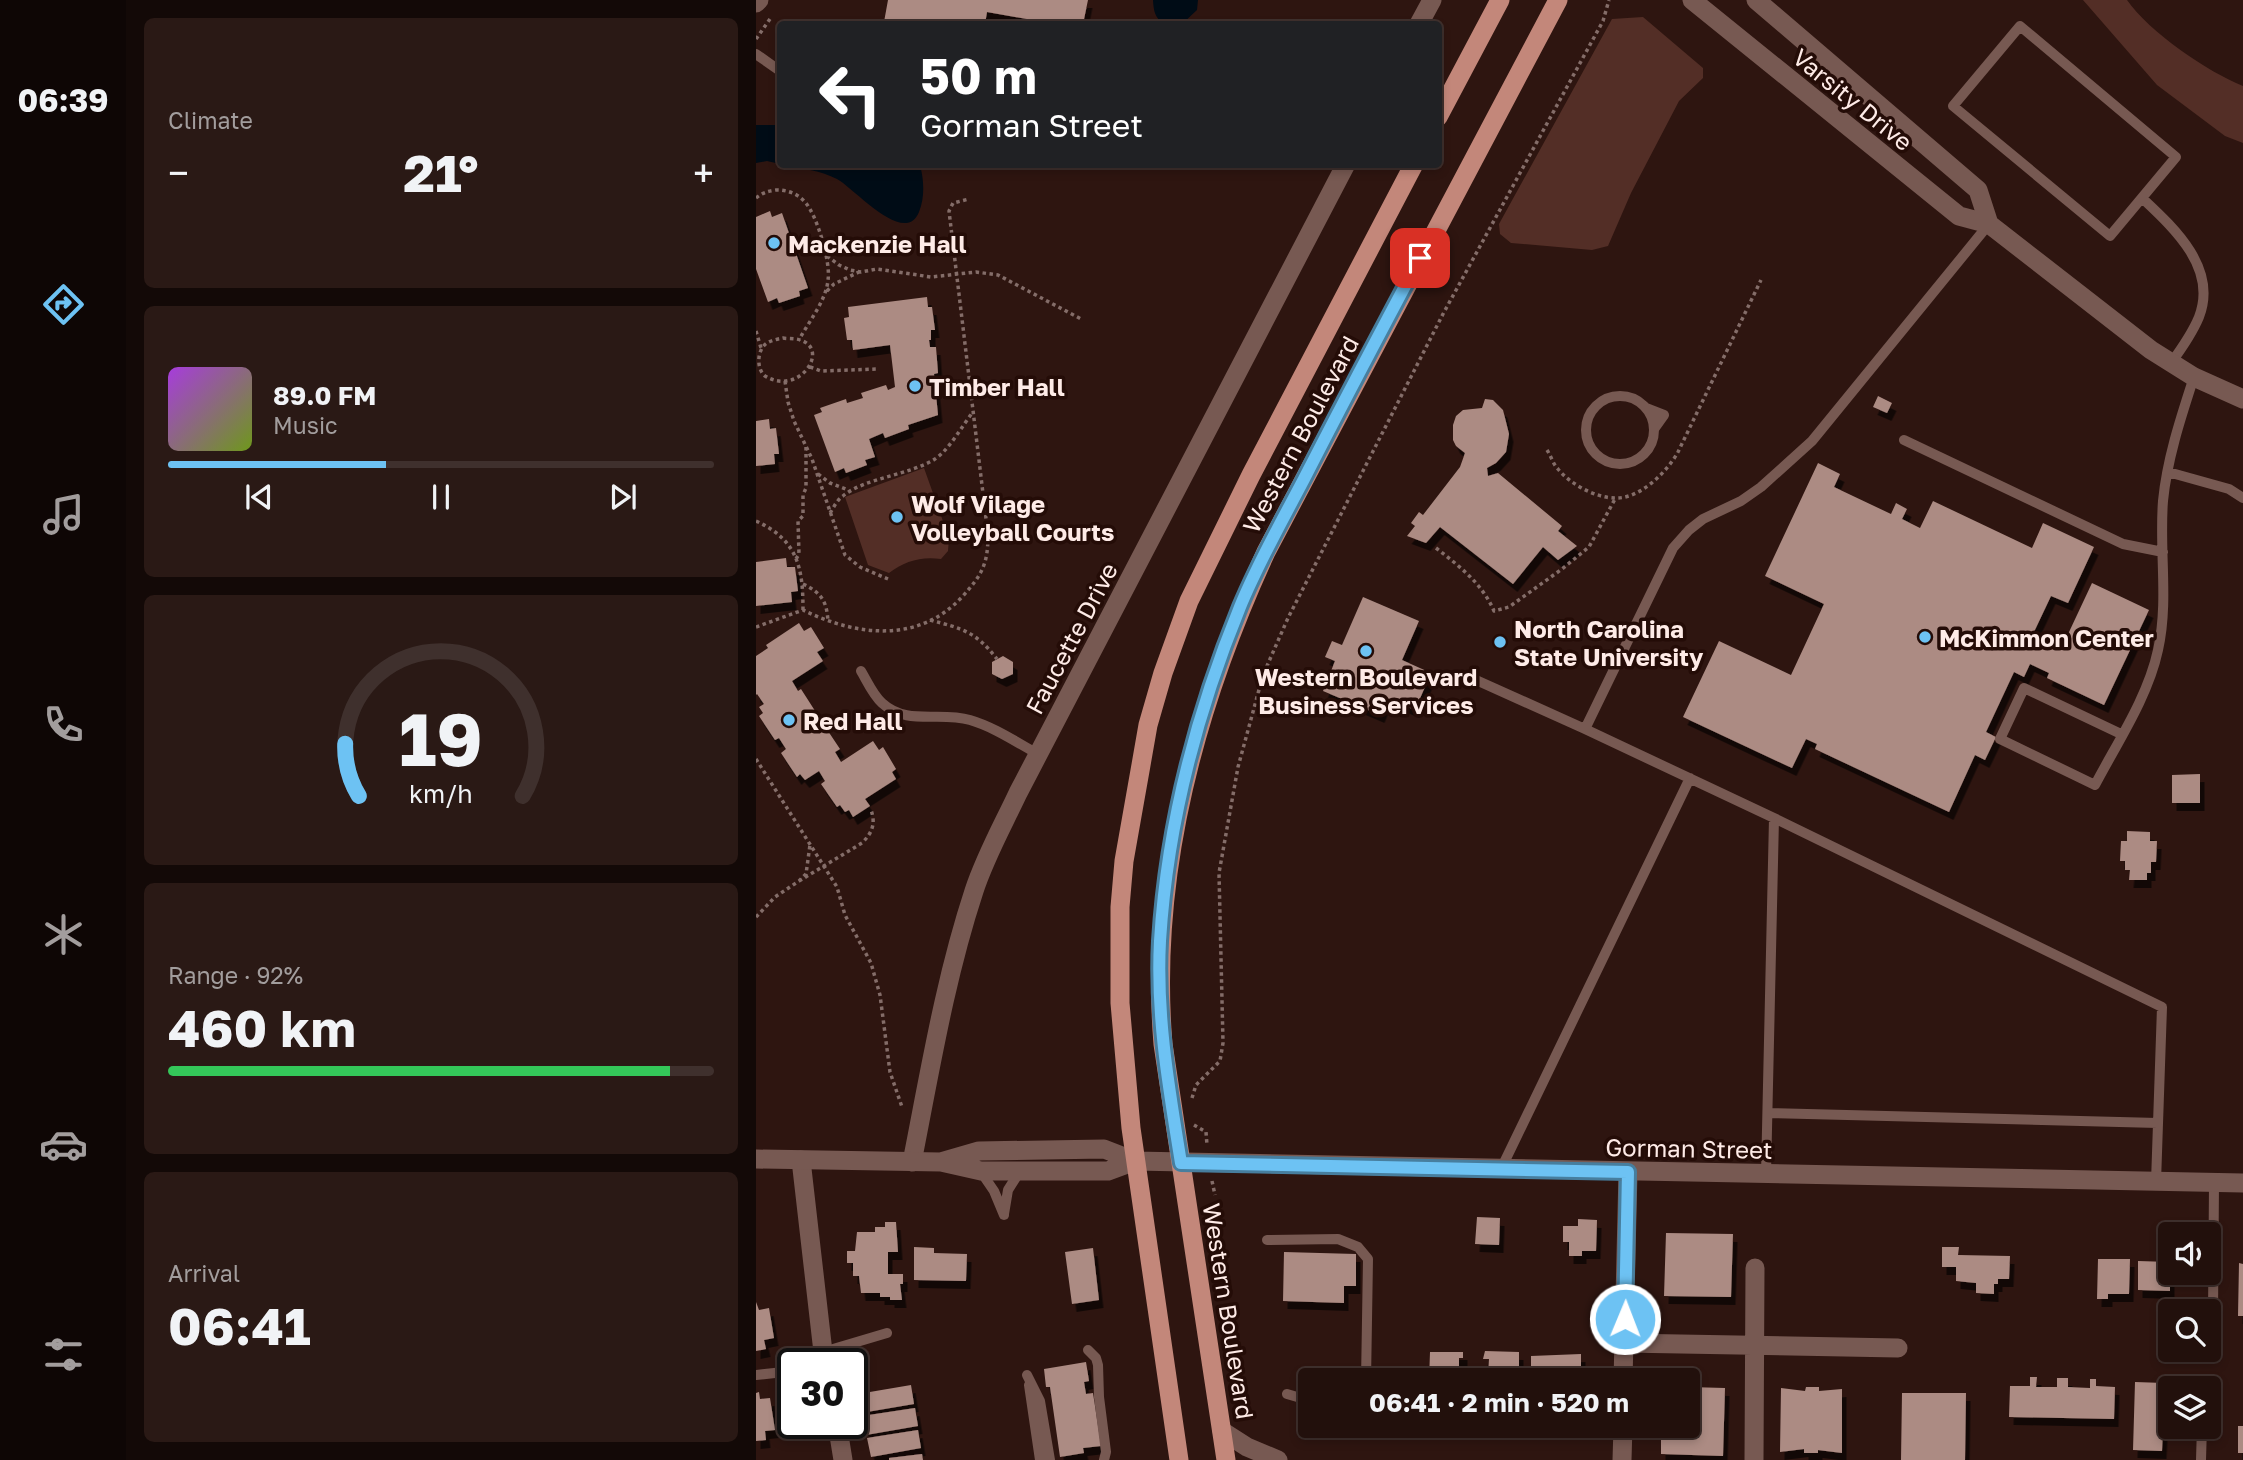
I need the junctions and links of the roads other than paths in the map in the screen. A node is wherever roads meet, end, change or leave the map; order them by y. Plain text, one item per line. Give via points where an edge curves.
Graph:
1 (1432, 0) edge
2 (1500, 0) edge
3 (1558, 0) edge
4 (1692, 0) edge
5 (1756, 0) edge
6 (1421, 21) edge
7 (756, 54) edge
8 (777, 69) edge
9 (1442, 109) edge
10 (1344, 168) edge
11 (1412, 168) edge
12 (2142, 198) junction
13 (1989, 224) junction
14 (2171, 363) junction
15 (2193, 377) junction
16 (2243, 399) edge
17 (1646, 408) joint
18 (1904, 440) dead end
19 (2168, 472) junction
20 (2243, 498) edge
21 (2163, 552) junction
22 (861, 671) dead end
23 (1476, 680) dead end
24 (1585, 729) junction
25 (2121, 734) junction
26 (1038, 754) junction
27 (1690, 778) junction
28 (1774, 818) junction
29 (1768, 1113) junction
30 (2158, 1124) junction
31 (756, 1159) edge
32 (801, 1160) junction
33 (1135, 1161) junction
34 (912, 1162) junction
35 (942, 1162) junction
36 (1181, 1163) junction
37 (1501, 1170) junction
38 (981, 1171) junction
39 (1020, 1171) junction
40 (1628, 1172) junction
41 (1766, 1174) junction
42 (2156, 1182) junction
43 (2214, 1183) junction
44 (2243, 1183) edge
45 (1267, 1240) dead end
46 (1755, 1268) dead end
47 (2213, 1299) edge
48 (887, 1333) dead end
49 (1624, 1343) junction
50 (1755, 1346) junction
51 (825, 1348) edge
52 (849, 1348) edge
53 (1898, 1348) dead end
54 (1088, 1350) dead end
55 (1366, 1368) edge
56 (1623, 1368) edge
57 (777, 1372) edge
58 (756, 1374) edge
59 (1287, 1394) dead end
60 (1298, 1397) edge
61 (1222, 1432) junction
62 (1623, 1438) edge
63 (840, 1439) edge
64 (2202, 1439) edge
65 (843, 1460) edge
66 (1040, 1460) edge
67 (1050, 1460) edge
68 (1104, 1460) edge
69 (1179, 1460) edge
70 (1226, 1460) edge
71 (1278, 1460) edge
72 (1622, 1460) edge
73 (1754, 1460) edge
74 (2201, 1460) edge

1 - 6 street
2 - 9 main road
3 - 36 main road, Western Boulevard via 1266,552 1224,648 1200,722 1166,879 1160,943 1163,1044
4 - 13 street, Varsity Drive via 1959,216
5 - 13 street, Varsity Drive via 1978,190
7 - 8 lane
10 - 26 street, Faucette Drive
11 - 33 main road, Western Boulevard via 1216,544 1177,634 1148,725 1120,906 1120,1003
12 - 12 lane via 2176,158 2020,26 1953,106 2110,236
12 - 14 lane via 2189,248 2202,284 2200,315
13 - 14 street, Varsity Drive
13 - 24 lane via 1812,442 1741,500 1703,519 1673,548
14 - 15 street, Varsity Drive
15 - 16 street, Varsity Drive
15 - 19 lane
17 - 17 lane via 1664,415 1648,450 1629,463 1607,462 1597,456 1585,425 1595,405 1615,395 1637,400
18 - 21 lane via 2123,544
19 - 20 lane via 2229,489
19 - 21 lane
21 - 25 lane via 2165,589 2158,651
22 - 26 lane via 880,701 897,714 969,719
23 - 24 lane
24 - 27 lane
25 - 25 lane via 2095,785 2000,739 2024,688
26 - 34 street, Faucette Drive via 975,888
27 - 28 lane
27 - 37 lane
28 - 29 lane
28 - 30 lane via 2162,1007
29 - 30 lane
29 - 41 lane
30 - 42 lane
31 - 32 street, Gorman Street
32 - 34 street, Gorman Street
32 - 51 street
33 - 35 street, Gorman Street via 1104,1149 979,1151
33 - 36 street, Gorman Street
33 - 39 street, Gorman Street via 1108,1171
33 - 69 main road, Western Boulevard
34 - 35 street, Gorman Street
35 - 38 street, Gorman Street
36 - 37 street, Gorman Street
36 - 61 main road, Western Boulevard
37 - 40 street, Gorman Street
38 - 39 street, Gorman Street
38 - 39 lane via 1004,1215 1008,1189
40 - 41 street, Gorman Street
40 - 49 street
41 - 42 street, Gorman Street
42 - 43 street, Gorman Street
43 - 44 street, Gorman Street
43 - 47 lane
45 - 55 lane via 1338,1239 1358,1247 1368,1259
46 - 50 street
48 - 52 lane
49 - 50 street
49 - 56 street
50 - 53 street
50 - 73 street
54 - 68 lane via 1098,1365
57 - 58 lane
59 - 60 lane
61 - 70 main road, Western Boulevard
61 - 71 street
62 - 72 street
63 - 65 street
64 - 74 lane
66 - 67 lane via 1027,1375 1040,1401

